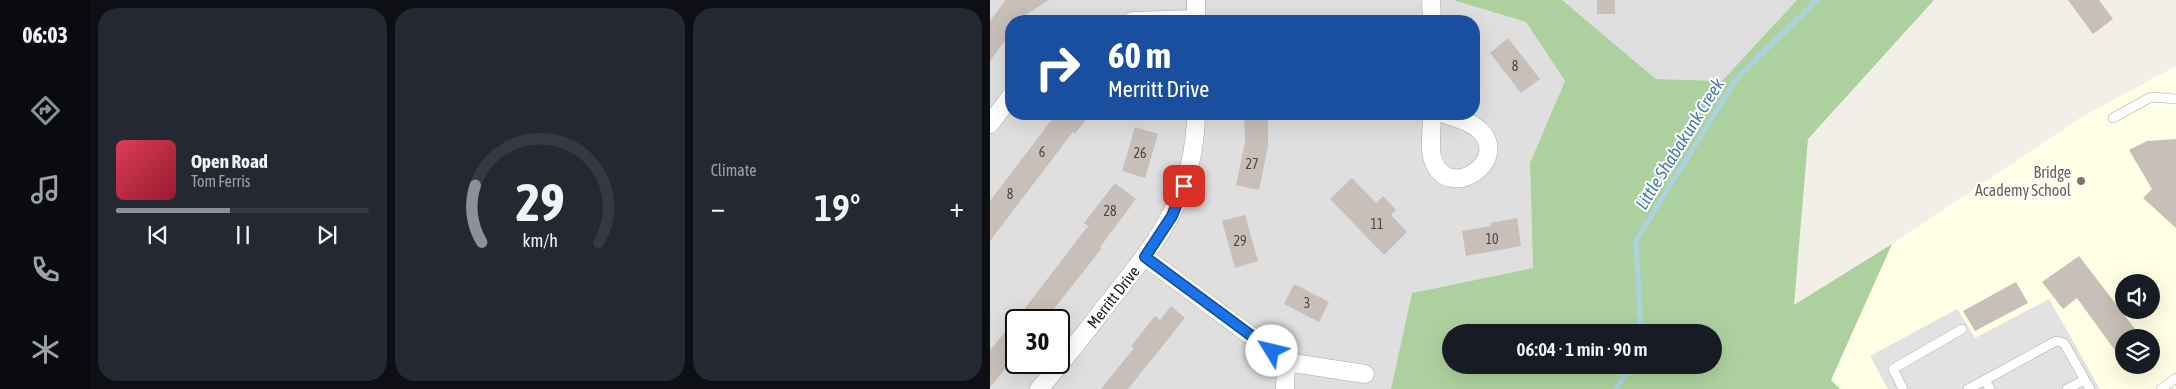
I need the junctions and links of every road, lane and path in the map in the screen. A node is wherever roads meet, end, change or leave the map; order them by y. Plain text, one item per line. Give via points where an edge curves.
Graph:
1 (1196, 0) edge
2 (1432, 0) edge
3 (1196, 15) edge
4 (1432, 15) edge
5 (2176, 98) edge
6 (1005, 104) edge
7 (2113, 118) dead end
8 (1195, 120) edge
9 (1432, 120) edge
10 (1459, 120) edge
11 (990, 124) edge
12 (1145, 257) junction
13 (1962, 329) dead end
14 (1286, 362) junction
15 (1365, 374) dead end
16 (2176, 378) edge
17 (1985, 380) junction
18 (2084, 380) junction
19 (1039, 389) edge
20 (1284, 389) edge
21 (1903, 389) edge
22 (1968, 389) edge
23 (1990, 389) edge
24 (2067, 389) edge
25 (2090, 389) edge
26 (2161, 389) edge

1 - 3 street
2 - 4 street
5 - 7 lane via 2151,97
6 - 11 street
8 - 12 street, Merritt Drive via 1192,155 1184,186 1172,216
9 - 10 street via 1432,159 1438,170 1460,179 1482,167 1488,147 1476,127
12 - 14 street
12 - 19 street, Merritt Drive
13 - 21 lane via 1893,369
14 - 15 street
14 - 20 street
16 - 26 lane
17 - 18 lane via 2056,340 2064,343
17 - 22 lane
17 - 23 lane
18 - 24 lane
18 - 25 lane

